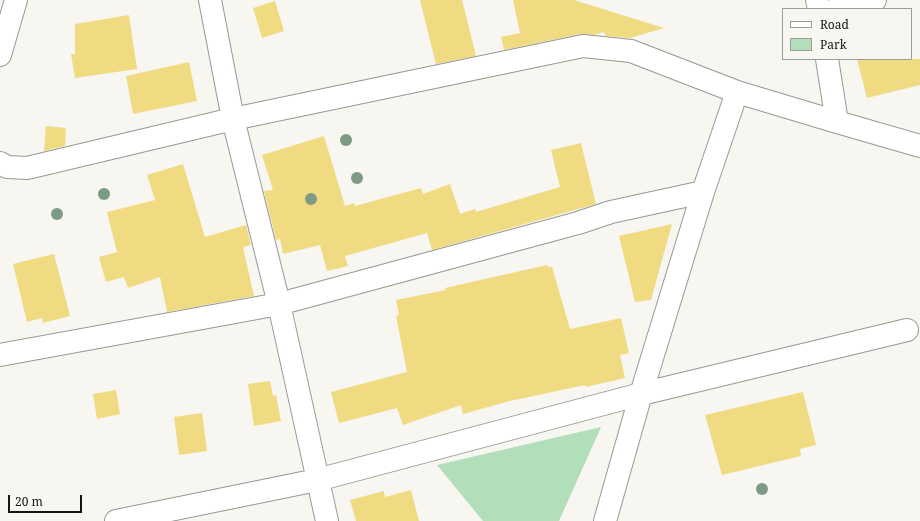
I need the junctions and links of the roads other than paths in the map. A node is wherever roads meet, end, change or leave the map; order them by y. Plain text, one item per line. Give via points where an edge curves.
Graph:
1 (16, 0) edge
2 (210, 0) edge
3 (875, 0) edge
4 (840, 8) edge
5 (0, 55) edge
6 (827, 60) edge
7 (737, 92) junction
8 (233, 119) junction
9 (837, 122) junction
10 (920, 146) edge
11 (0, 163) edge
12 (703, 192) junction
13 (279, 304) junction
14 (907, 330) dead end
15 (0, 355) edge
16 (641, 394) junction
17 (317, 480) junction
18 (116, 521) edge
19 (327, 521) edge
20 (605, 521) edge

1 - 5 street
2 - 8 street
3 - 4 street
6 - 9 street
7 - 8 street via 631,51 583,46
7 - 9 street
7 - 12 street
8 - 11 street via 27,168 7,167
8 - 13 street
9 - 10 street
12 - 13 street via 611,212
12 - 16 street
13 - 15 street
13 - 17 street
14 - 16 street
16 - 17 street
16 - 20 street
17 - 18 street
17 - 19 street

